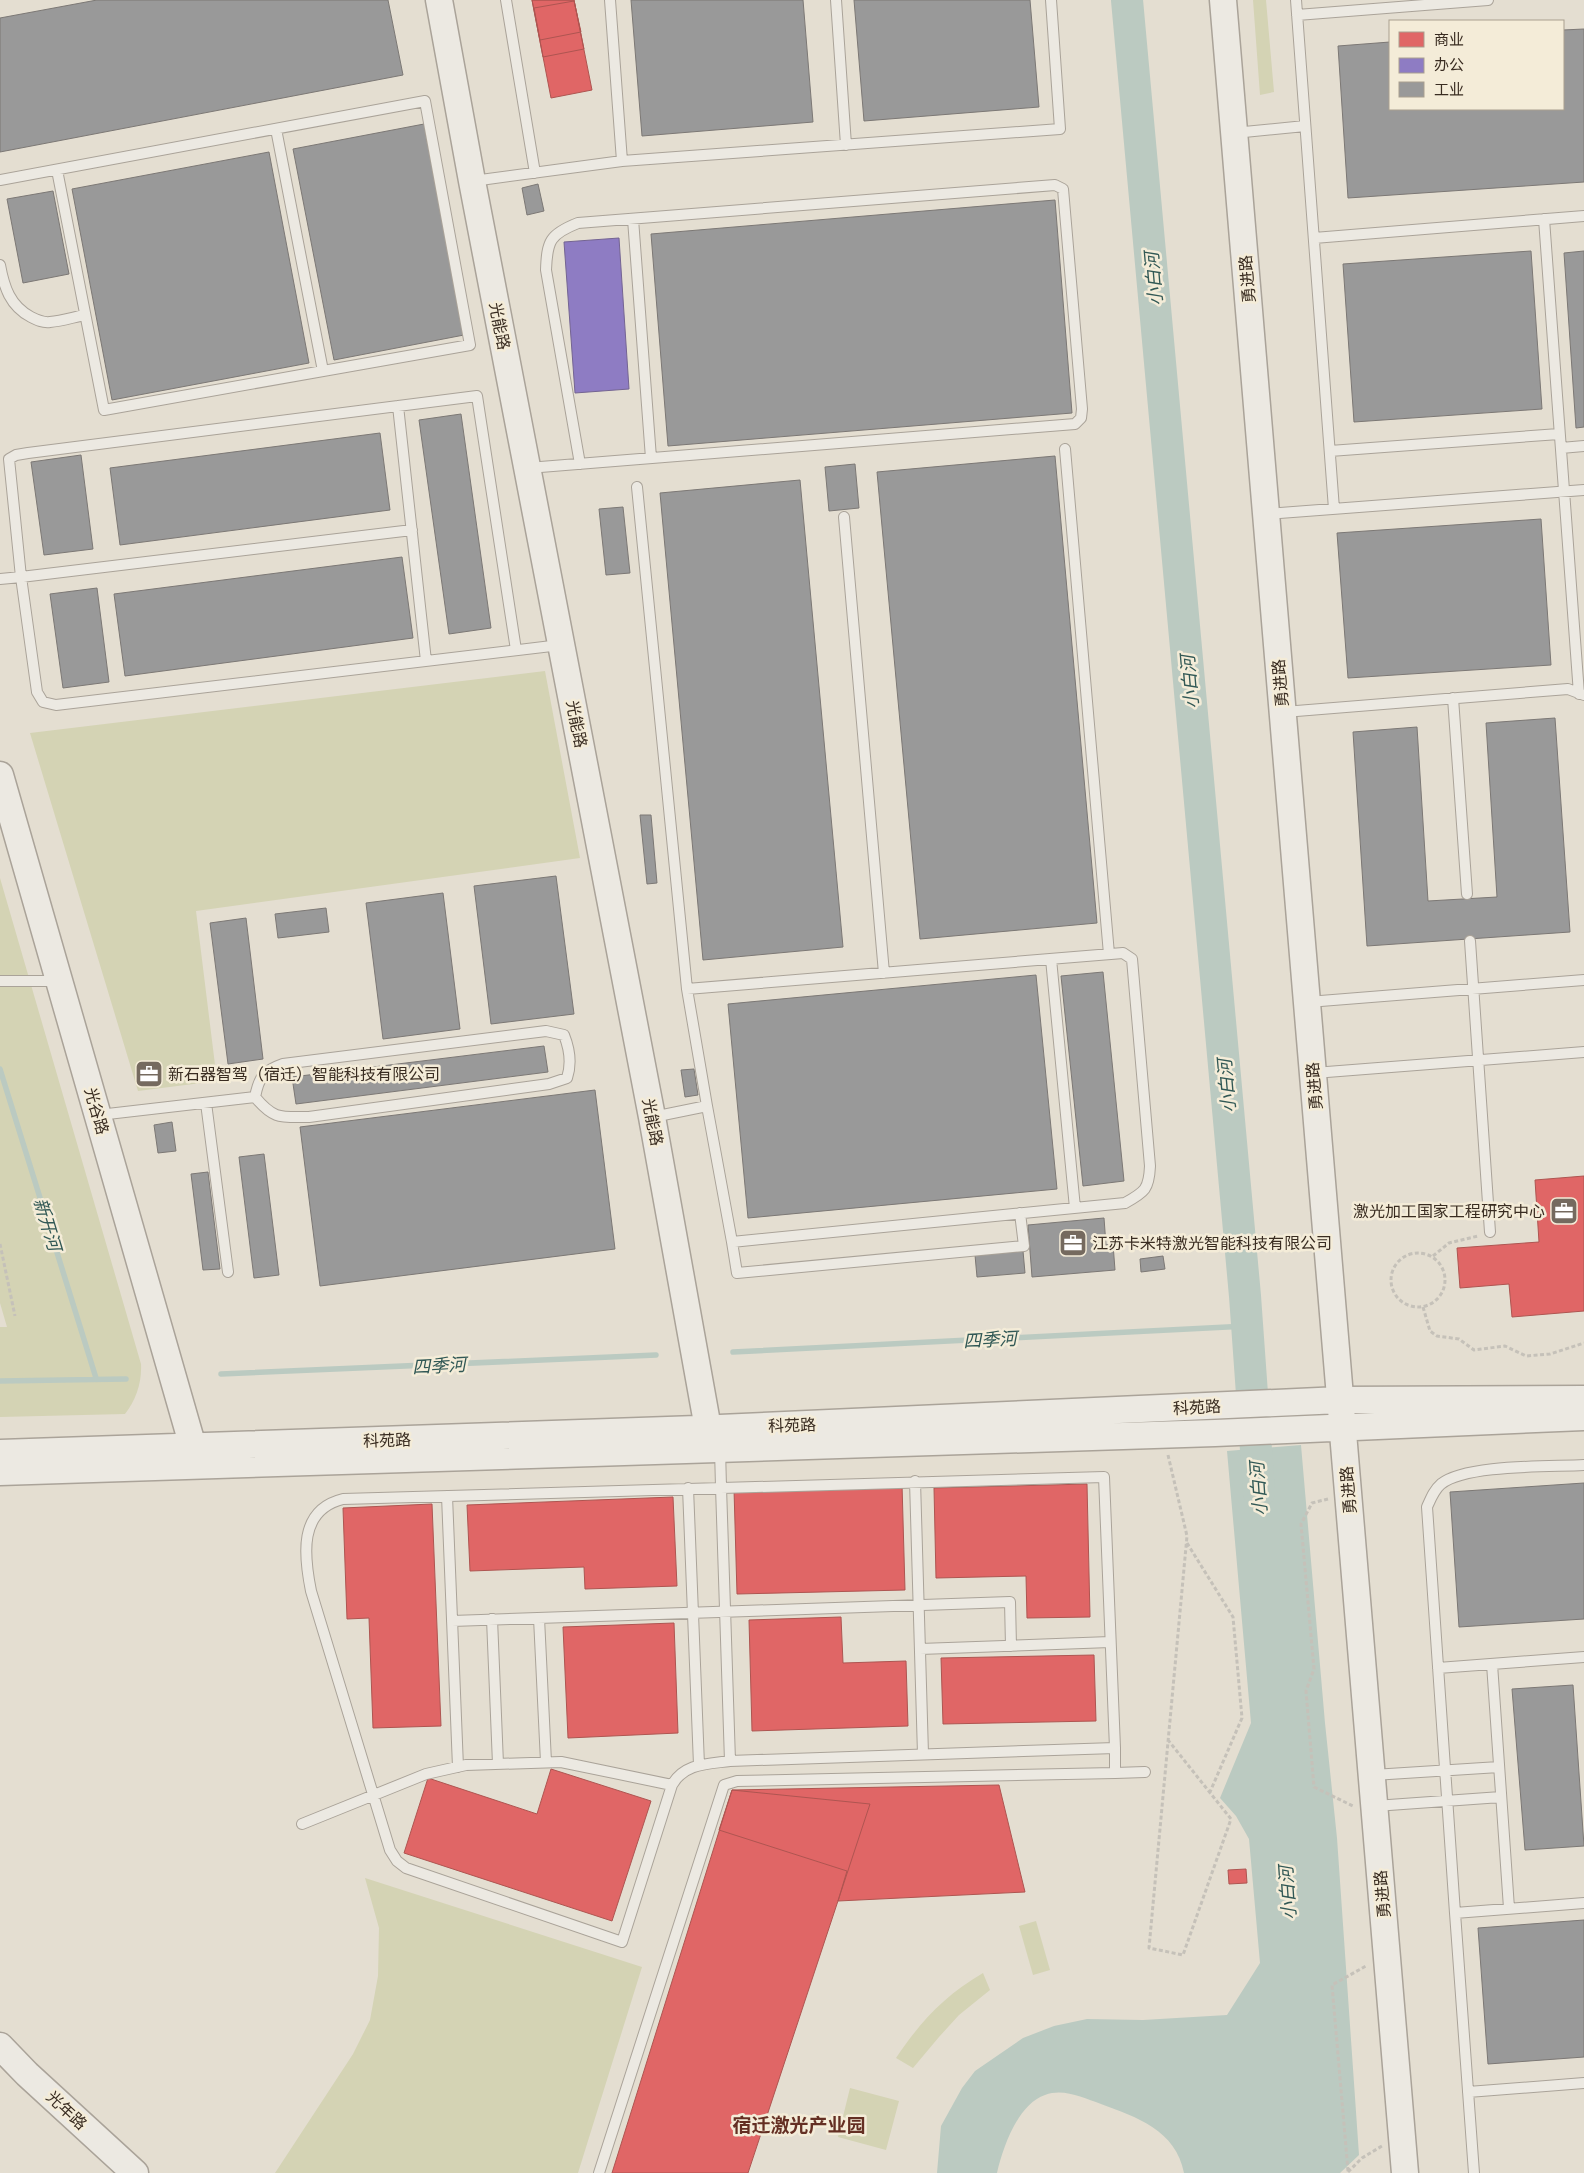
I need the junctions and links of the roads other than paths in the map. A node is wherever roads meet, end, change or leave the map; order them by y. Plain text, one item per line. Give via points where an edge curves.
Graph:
1 (440, 0) edge
2 (506, 0) edge
3 (610, 0) edge
4 (836, 0) edge
5 (1051, 0) edge
6 (1223, 0) edge
7 (1296, 0) edge
8 (1488, 0) edge
9 (1297, 15) junction
10 (1305, 126) junction
11 (276, 129) junction
12 (1234, 133) junction
13 (846, 145) junction
14 (622, 161) junction
15 (57, 170) junction
16 (535, 173) junction
17 (0, 180) edge
18 (472, 181) junction
19 (1584, 216) edge
20 (633, 219) junction
21 (1544, 219) junction
22 (1314, 238) junction
23 (0, 265) edge
24 (85, 315) junction
25 (323, 371) junction
26 (398, 406) junction
27 (1559, 434) junction
28 (1584, 446) edge
29 (1561, 448) junction
30 (1065, 449) dead end
31 (1330, 451) junction
32 (651, 458) junction
33 (580, 464) junction
34 (527, 468) junction
35 (637, 487) dead end
36 (1584, 490) edge
37 (1564, 492) junction
38 (1334, 509) junction
39 (1266, 514) junction
40 (844, 517) dead end
41 (412, 530) junction
42 (21, 577) junction
43 (0, 579) edge
44 (561, 645) junction
45 (516, 650) junction
46 (426, 661) junction
47 (1582, 694) edge
48 (1453, 698) junction
49 (1283, 712) junction
50 (0, 775) edge
51 (1467, 894) dead end
52 (1470, 941) dead end
53 (1109, 954) junction
54 (1051, 959) junction
55 (884, 973) junction
56 (1584, 980) edge
57 (0, 981) edge
58 (59, 981) junction
59 (687, 989) junction
60 (1473, 989) junction
61 (1307, 1002) junction
62 (1584, 1052) edge
63 (1478, 1060) junction
64 (1313, 1073) junction
65 (255, 1097) junction
66 (206, 1103) junction
67 (707, 1106) junction
68 (98, 1115) junction
69 (652, 1117) junction
70 (1075, 1208) junction
71 (1020, 1213) junction
72 (1490, 1232) road end
73 (732, 1242) junction
74 (228, 1272) dead end
75 (1584, 1399) edge
76 (1340, 1400) junction
77 (1584, 1417) edge
78 (1343, 1429) junction
79 (713, 1442) junction
80 (193, 1447) junction
81 (0, 1453) edge
82 (1584, 1465) edge
83 (0, 1472) edge
84 (915, 1481) junction
85 (721, 1487) junction
86 (688, 1488) junction
87 (447, 1496) junction
88 (919, 1605) junction
89 (725, 1611) junction
90 (693, 1613) junction
91 (539, 1618) junction
92 (492, 1619) junction
93 (452, 1621) junction
94 (1110, 1642) junction
95 (1011, 1646) junction
96 (920, 1649) junction
97 (1584, 1657) edge
98 (1492, 1664) junction
99 (1438, 1668) junction
100 (1114, 1748) junction
101 (923, 1754) junction
102 (730, 1761) junction
103 (546, 1762) junction
104 (498, 1764) junction
105 (699, 1765) junction
106 (458, 1767) junction
107 (1499, 1767) junction
108 (1445, 1770) junction
109 (1145, 1772) dead end
110 (1115, 1773) junction
111 (1372, 1776) junction
112 (672, 1785) junction
113 (373, 1795) junction
114 (1502, 1797) junction
115 (1447, 1800) junction
116 (1374, 1806) junction
117 (302, 1824) dead end
118 (1584, 1903) edge
119 (1509, 1908) junction
120 (1455, 1913) junction
121 (0, 2046) edge
122 (1584, 2083) edge
123 (1468, 2092) junction
124 (135, 2173) edge
125 (599, 2173) edge
126 (1405, 2173) edge
127 (1474, 2173) edge

1 - 18 street, 光能路
2 - 16 lane
3 - 14 lane
4 - 13 lane
5 - 13 lane via 1060,129
6 - 12 street, 勇进路
7 - 9 lane
8 - 9 lane
9 - 10 lane
10 - 12 lane
10 - 22 lane
11 - 15 lane
11 - 25 lane
11 - 25 lane via 426,101 470,345
12 - 39 street, 勇进路
13 - 14 lane
14 - 16 lane
15 - 17 lane
15 - 24 lane
16 - 18 lane
18 - 34 street, 光能路
19 - 21 lane
20 - 32 lane
20 - 32 lane via 1055,185 1063,190 1082,409 1081,418 1075,424
20 - 33 lane via 578,223 562,229 547,248 546,270
21 - 22 lane
21 - 27 lane
22 - 31 lane
23 - 24 lane via 4,286 15,306 25,314 49,322
24 - 25 lane via 104,410
26 - 41 lane
26 - 42 lane via 16,455 9,460 9,469
26 - 45 lane via 477,396
27 - 29 lane
27 - 31 lane
28 - 29 lane
29 - 37 lane
30 - 53 lane
31 - 38 lane
32 - 33 lane
33 - 34 lane
34 - 44 street, 光能路
35 - 59 lane
36 - 37 lane
37 - 38 lane
37 - 47 lane
38 - 39 lane
39 - 49 street, 勇进路
40 - 55 lane
41 - 42 lane
41 - 46 lane
42 - 43 lane
42 - 46 lane via 37,692 43,702 56,705
44 - 45 lane
44 - 69 street, 光能路
45 - 46 lane
47 - 48 lane via 1568,689
48 - 49 lane
48 - 51 lane
49 - 61 street, 勇进路
50 - 58 street, 光谷路
52 - 60 lane
53 - 54 lane
53 - 70 lane via 1123,953 1132,959 1150,1184 1141,1194 1125,1203
54 - 55 lane
54 - 70 lane
55 - 59 lane
56 - 60 lane
57 - 58 lane
58 - 68 street, 光谷路
59 - 67 lane
60 - 61 lane
60 - 63 lane
61 - 64 street, 勇进路
62 - 63 lane
63 - 64 lane
63 - 72 lane
64 - 76 street, 勇进路
65 - 65 lane via 268,1112 283,1117 309,1117 549,1084 567,1078 569,1049 564,1035 546,1031 284,1064 272,1068 259,1079
65 - 66 lane
66 - 68 lane
66 - 74 lane
67 - 69 lane
67 - 73 lane
68 - 80 street, 光谷路
69 - 79 street, 光能路
70 - 71 lane
71 - 73 lane
71 - 73 lane via 1024,1246 737,1273
75 - 76 street, 科苑路
76 - 78 street, 勇进路
76 - 79 street, 科苑路
77 - 78 street, 科苑路
78 - 79 street, 科苑路
78 - 111 street, 勇进路
79 - 80 street, 科苑路
79 - 83 street, 科苑路
79 - 85 lane
80 - 81 street, 科苑路
82 - 99 lane via 1473,1472 1453,1477 1440,1484 1432,1494 1428,1507
84 - 85 lane
84 - 88 lane
84 - 94 lane via 1104,1477
85 - 86 lane
85 - 89 lane
86 - 87 lane
86 - 90 lane
87 - 93 lane
87 - 113 lane via 333,1502 315,1516 307,1540 305,1552 311,1591
88 - 89 lane
88 - 95 lane via 1010,1602
88 - 96 lane
89 - 90 lane
89 - 102 lane
90 - 91 lane
90 - 105 lane
91 - 92 lane
91 - 103 lane
92 - 93 lane
92 - 104 lane
93 - 106 lane
94 - 95 lane
94 - 100 lane
95 - 96 lane
96 - 101 lane
97 - 98 lane
98 - 99 lane
98 - 107 lane
99 - 108 lane
100 - 101 lane
100 - 110 lane
101 - 102 lane
102 - 105 lane
103 - 104 lane
103 - 112 lane via 569,1762
104 - 106 lane
105 - 112 lane via 684,1769
106 - 113 lane via 426,1774
107 - 108 lane
107 - 114 lane
108 - 111 lane
108 - 115 lane
109 - 110 lane
110 - 125 lane via 737,1782 724,1785
111 - 116 street, 勇进路
112 - 113 lane via 622,1942 406,1868 390,1850
113 - 117 lane
114 - 115 lane
114 - 119 lane
115 - 116 lane
115 - 120 lane
116 - 126 street, 勇进路
118 - 119 lane
119 - 120 lane
120 - 123 lane
121 - 124 street, 光年路
122 - 123 lane
123 - 127 lane

